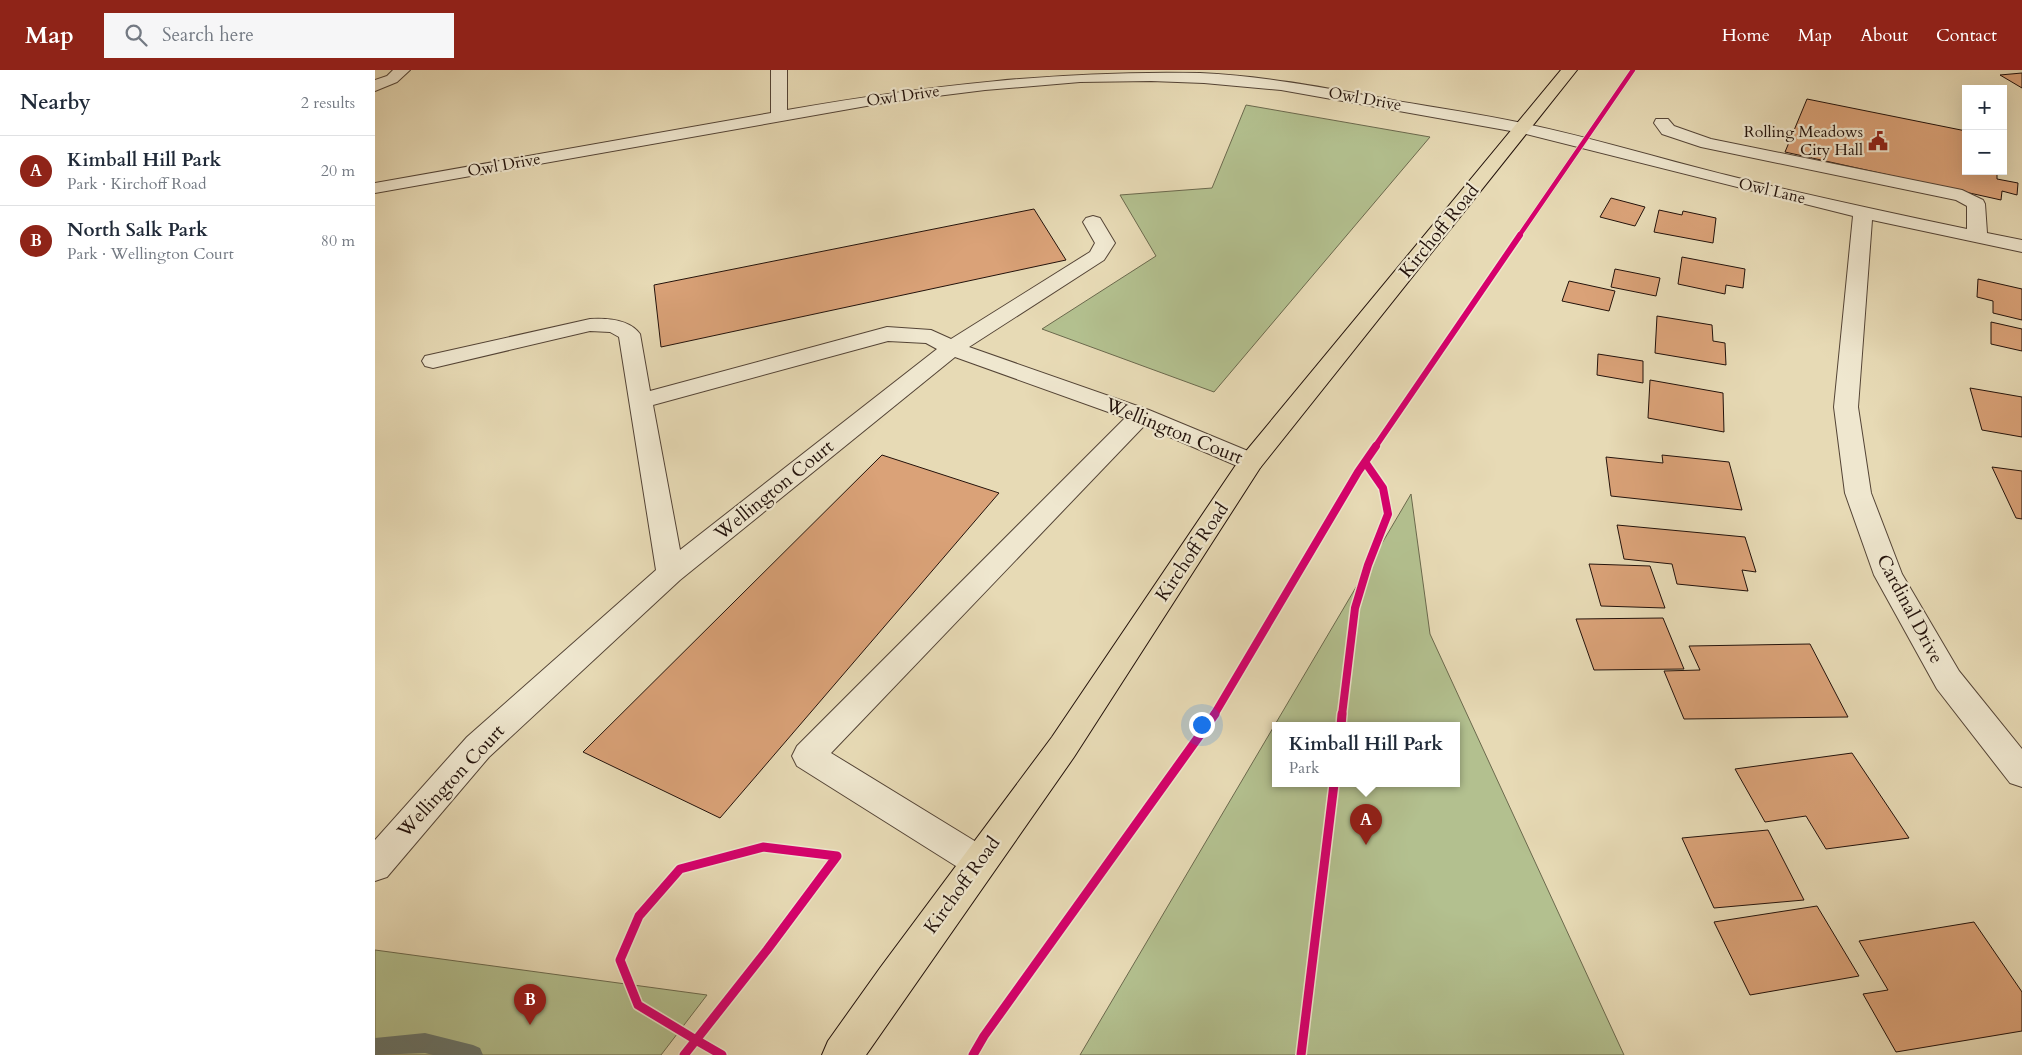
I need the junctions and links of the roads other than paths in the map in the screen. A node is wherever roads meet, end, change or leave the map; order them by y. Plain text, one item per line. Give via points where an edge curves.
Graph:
1 (402, 70) edge
2 (779, 70) edge
3 (1569, 70) edge
4 (1152, 73) edge
5 (375, 86) edge
6 (779, 116) junction
7 (1662, 123) dead end
8 (1523, 128) junction
9 (1744, 149) junction
10 (1725, 180) junction
11 (375, 188) edge
12 (1863, 212) junction
13 (1093, 222) dead end
14 (1977, 237) junction
15 (2022, 246) edge
16 (952, 348) junction
17 (433, 361) dead end
18 (641, 401) junction
19 (1141, 415) junction
20 (1251, 462) junction
21 (670, 573) junction
22 (2022, 772) edge
23 (979, 862) junction
24 (375, 865) edge
25 (842, 1055) edge

1 - 5 street via 392,80
2 - 6 street
3 - 8 main road, Kirchoff Road
4 - 6 street, Owl Drive via 985,85
4 - 8 street, Owl Drive via 1281,84
6 - 11 street, Owl Drive
7 - 9 street via 1668,130 1687,137
8 - 10 street, Owl Lane
8 - 20 main road, Kirchoff Road
9 - 10 street
9 - 14 street via 1962,196 1976,204
10 - 12 street, Owl Lane
12 - 14 street, Owl Lane
12 - 22 street, Cardinal Drive via 1846,407 1858,493 1888,575 1948,680
13 - 16 street via 1105,242 1097,256
14 - 15 street, Owl Lane
16 - 18 street via 931,337 887,334
16 - 19 street, Wellington Court
16 - 21 street, Wellington Court
17 - 18 street via 573,328 609,325 622,328 629,334
18 - 21 street
19 - 20 street, Wellington Court
19 - 23 street via 808,756
20 - 23 main road, Kirchoff Road via 1063,747
21 - 24 street, Wellington Court via 478,747
23 - 25 main road, Kirchoff Road

